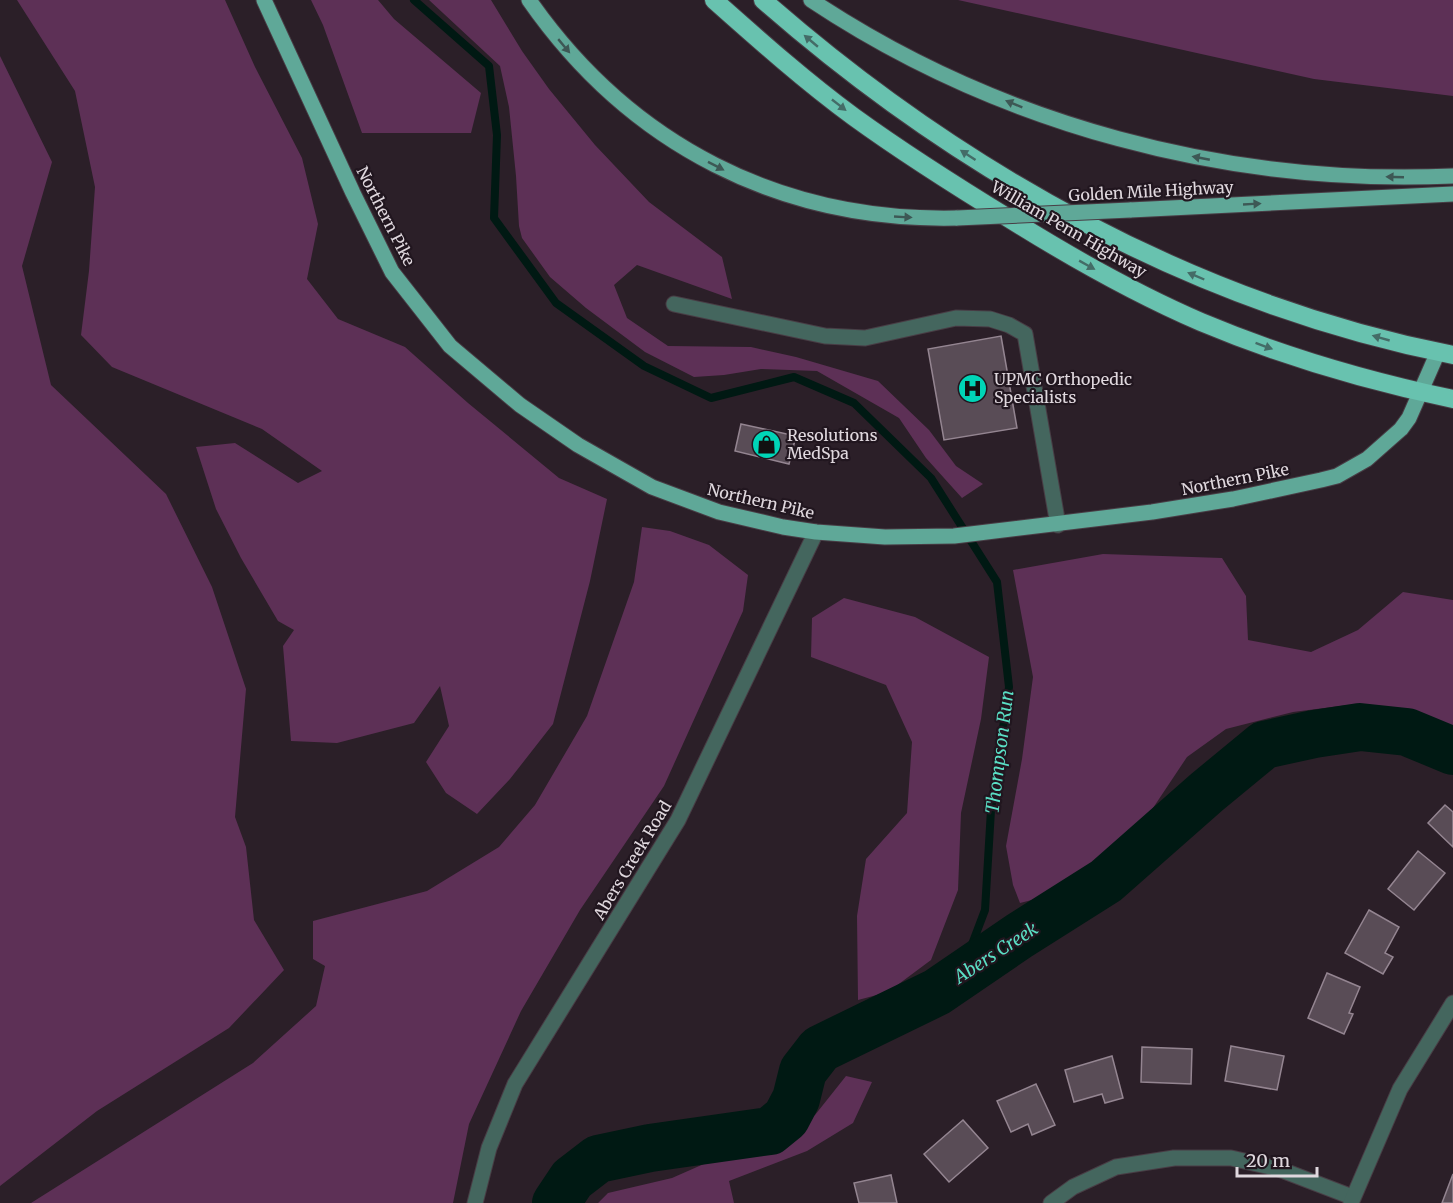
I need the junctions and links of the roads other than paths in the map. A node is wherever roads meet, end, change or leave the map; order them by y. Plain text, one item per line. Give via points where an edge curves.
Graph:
1 (264, 0) edge
2 (529, 0) edge
3 (714, 0) edge
4 (763, 0) edge
5 (811, 0) edge
6 (826, 6) edge
7 (1453, 176) edge
8 (1453, 194) edge
9 (674, 304) dead end
10 (1445, 353) edge
11 (1420, 392) junction
12 (1453, 399) edge
13 (1058, 525) junction
14 (816, 532) junction
15 (1453, 1003) edge
16 (1352, 1200) edge
17 (475, 1203) edge
18 (1051, 1203) edge

1 - 14 main road, Northern Pike via 392,272 450,346 520,405 578,445 652,487 718,512
2 -> 8 main road, Golden Mile Highway, bridge via 570,54 622,104 675,144 766,189 832,207 895,217 957,218
3 -> 11 highway, William Penn Highway via 853,116 966,192 1087,266 1241,337 1321,365
10 -> 4 highway, William Penn Highway via 1352,330 1235,292 1106,235 927,128 872,90
5 - 6 main road, Golden Mile Highway
7 -> 6 main road, Golden Mile Highway via 1280,170 1139,145 971,87 876,40
9 - 13 street via 825,336 865,338 956,318 990,319 1025,334
10 - 11 main road, Northern Pike
11 - 12 highway, William Penn Highway
11 - 13 main road, Northern Pike via 1401,429 1367,459 1336,476 1233,499
13 - 14 main road, Northern Pike via 954,536
14 - 17 street, Abers Creek Road via 678,820 515,1084 489,1148
15 - 16 street via 1400,1089
16 - 18 street via 1279,1169 1231,1158 1174,1158 1116,1167 1073,1187

